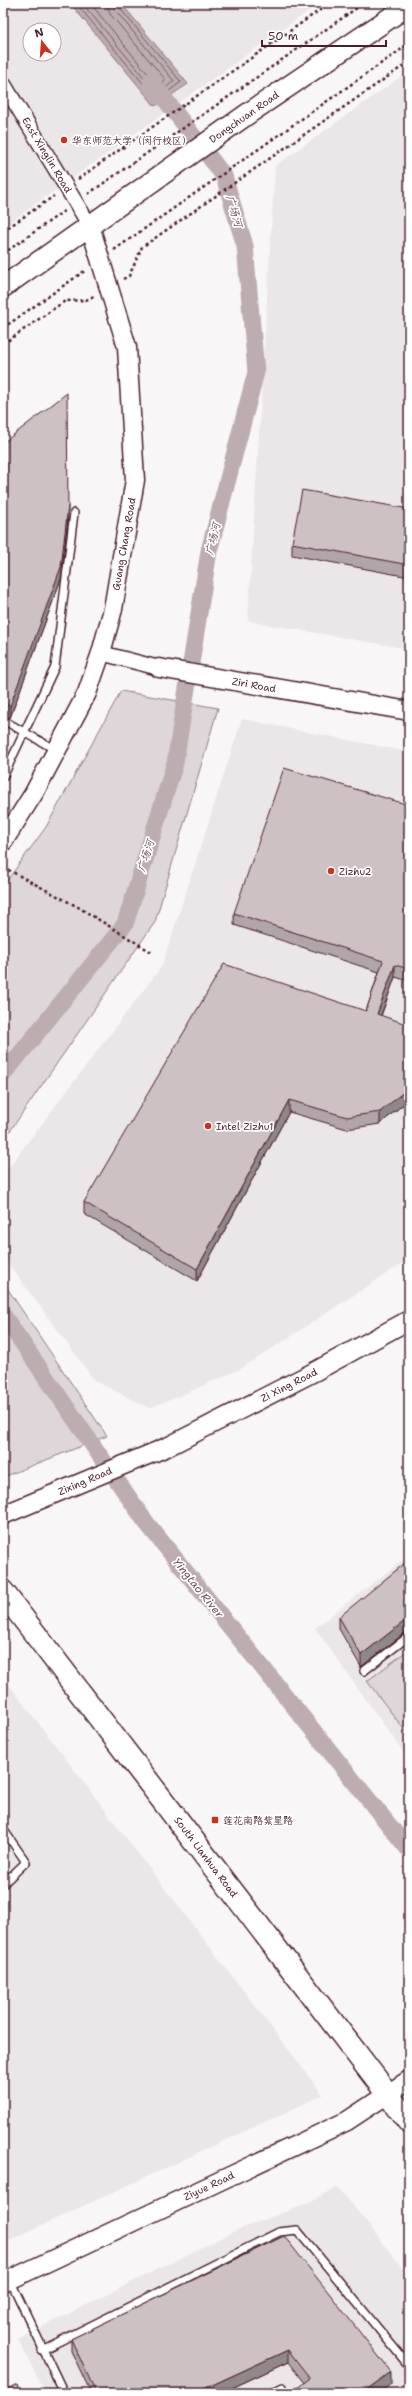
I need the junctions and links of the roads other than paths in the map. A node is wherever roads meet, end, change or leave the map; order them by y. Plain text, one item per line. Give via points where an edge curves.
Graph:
1 (409, 5) edge
2 (3, 83) edge
3 (90, 226) junction
4 (3, 286) edge
5 (74, 513) dead end
6 (101, 653) junction
7 (159, 668) joint
8 (409, 711) edge
9 (3, 720) edge
10 (24, 732) junction
11 (56, 750) junction
12 (3, 777) edge
13 (3, 842) edge
14 (409, 1320) edge
15 (167, 1447) joint
16 (3, 1515) edge
17 (3, 1592) edge
18 (409, 1636) edge
19 (364, 1671) dead end
20 (3, 1829) edge
21 (3, 1884) edge
22 (409, 2080) edge
23 (386, 2094) junction
24 (409, 2122) edge
25 (6, 2281) edge
26 (42, 2350) junction
27 (409, 2366) edge
28 (283, 2387) dead end
29 (64, 2393) edge
30 (271, 2393) edge

1 - 3 main road, Dongchuan Road via 249,113
2 - 3 street, East Xinglin Road
3 - 4 main road, Dongchuan Road
3 - 6 street, Guang Chang Road via 127,346 135,480 113,609
5 - 10 lane via 55,667
6 - 7 street, Ziri Road
6 - 11 street, Guang Chang Road via 87,693
7 - 8 street, Ziri Road
9 - 10 lane
10 - 11 lane
10 - 12 lane
11 - 13 street, Guang Chang Road via 34,793
14 - 15 street, Zi Xing Road
15 - 16 street, Zixing Road
17 - 23 main road, South Lianhua Road
18 - 19 lane
20 - 21 lane via 26,1862
22 - 23 street, Ziyue Road
23 - 24 main road, South Lianhua Road
23 - 25 street, Ziyue Road via 347,2121
25 - 26 lane
26 - 27 lane via 278,2232 297,2230
26 - 29 lane
28 - 30 lane

